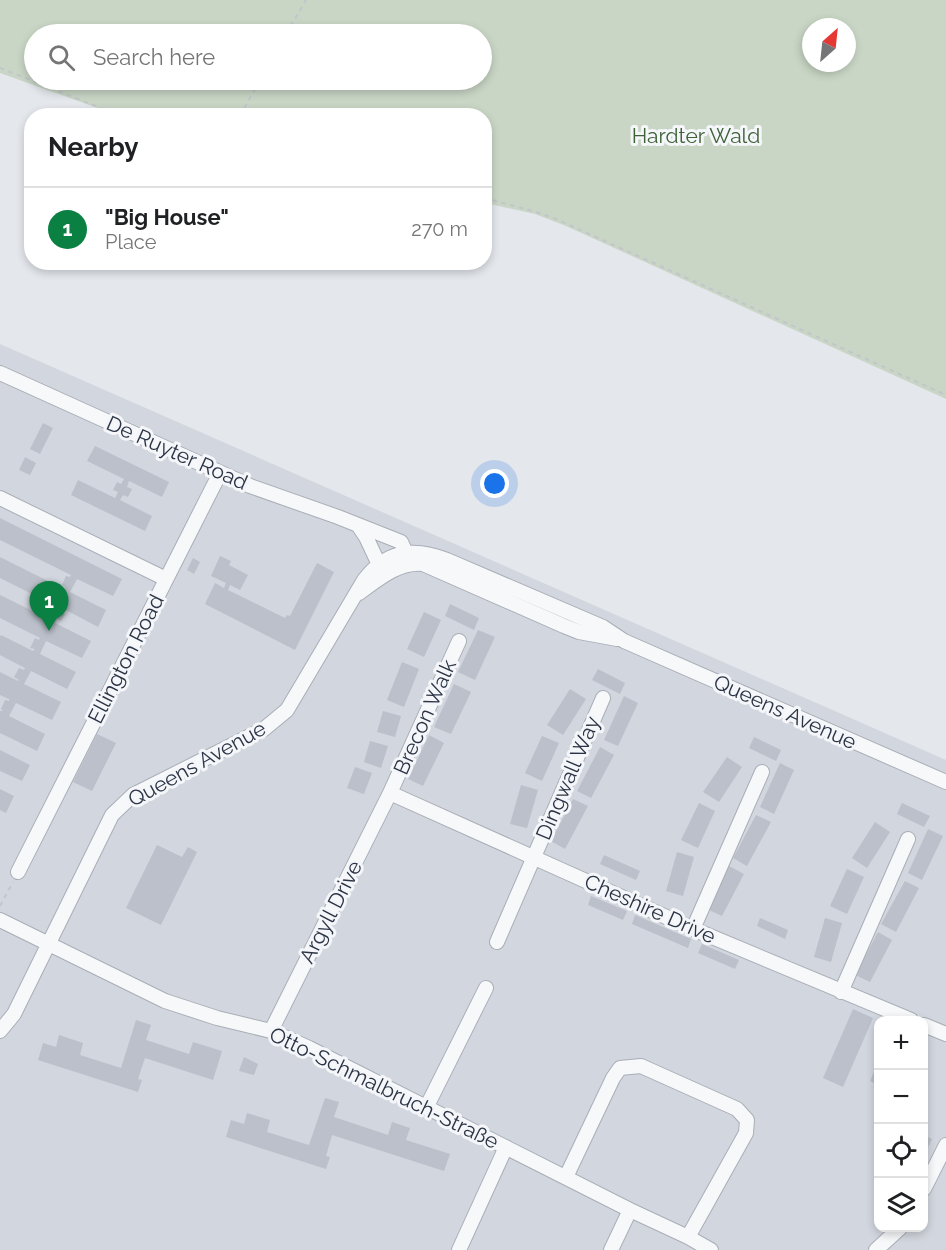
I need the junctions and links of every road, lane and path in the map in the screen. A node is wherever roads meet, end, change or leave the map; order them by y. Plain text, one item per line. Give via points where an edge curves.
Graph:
1 (306, 0) edge
2 (292, 24) edge
3 (0, 68) edge
4 (24, 78) edge
5 (55, 90) edge
6 (254, 90) edge
7 (101, 108) edge
8 (244, 108) edge
9 (492, 200) edge
10 (0, 373) edge
11 (946, 396) edge
12 (220, 472) junction
13 (0, 498) edge
14 (358, 525) junction
15 (409, 558) junction
16 (382, 570) junction
17 (166, 579) junction
18 (459, 641) dead end
19 (603, 698) dead end
20 (762, 772) dead end
21 (946, 782) edge
22 (390, 793) junction
23 (908, 839) dead end
24 (534, 858) junction
25 (18, 872) joint
26 (0, 906) edge
27 (0, 920) edge
28 (693, 929) junction
29 (497, 942) dead end
30 (50, 945) junction
31 (486, 988) dead end
32 (841, 992) junction
33 (901, 1016) edge
34 (928, 1027) edge
35 (0, 1031) edge
36 (271, 1031) junction
37 (946, 1034) edge
38 (427, 1106) junction
39 (946, 1145) edge
40 (506, 1147) junction
41 (566, 1177) junction
42 (928, 1181) edge
43 (630, 1210) junction
44 (895, 1232) edge
45 (688, 1237) junction
46 (459, 1250) edge
47 (611, 1250) edge
48 (711, 1250) edge
49 (876, 1250) edge

1 - 2 path
3 - 4 path
5 - 7 path
6 - 8 path
9 - 11 path via 556,219
10 - 12 lane, De Ruyter Road
12 - 14 lane, De Ruyter Road
12 - 17 lane
13 - 17 lane, Ellington Road
14 - 15 lane, De Ruyter Road via 401,542
14 - 16 lane
15 - 16 lane, Queens Avenue via 402,566
15 - 21 lane, Queens Avenue via 579,632 624,641
16 - 30 lane, Queens Avenue via 371,571 287,710 264,729 133,795 112,815
17 - 25 lane, Ellington Road
18 - 22 lane, Brecon Walk
19 - 24 lane, Dingwall Way
20 - 28 lane
22 - 24 lane, Cheshire Drive
22 - 36 lane, Argyll Drive
23 - 32 lane
24 - 28 lane, Cheshire Drive
24 - 29 lane, Dingwall Way
25 - 26 path
27 - 30 lane, Otto-Schmalbruch-Straße
28 - 32 lane, Cheshire Drive
30 - 35 lane, Queens Avenue via 14,1014
30 - 36 lane, Otto-Schmalbruch-Straße via 165,1001
31 - 38 lane
32 - 33 lane, Cheshire Drive
34 - 37 lane
36 - 38 lane, Otto-Schmalbruch-Straße
38 - 40 lane, Otto-Schmalbruch-Straße
39 - 42 lane
40 - 41 lane, Otto-Schmalbruch-Straße
40 - 46 lane
41 - 43 lane, Otto-Schmalbruch-Straße
41 - 45 lane via 620,1068 641,1066 737,1109 747,1120 746,1133
43 - 45 lane, Otto-Schmalbruch-Straße
43 - 47 lane
44 - 49 lane
45 - 48 lane, Otto-Schmalbruch-Straße

